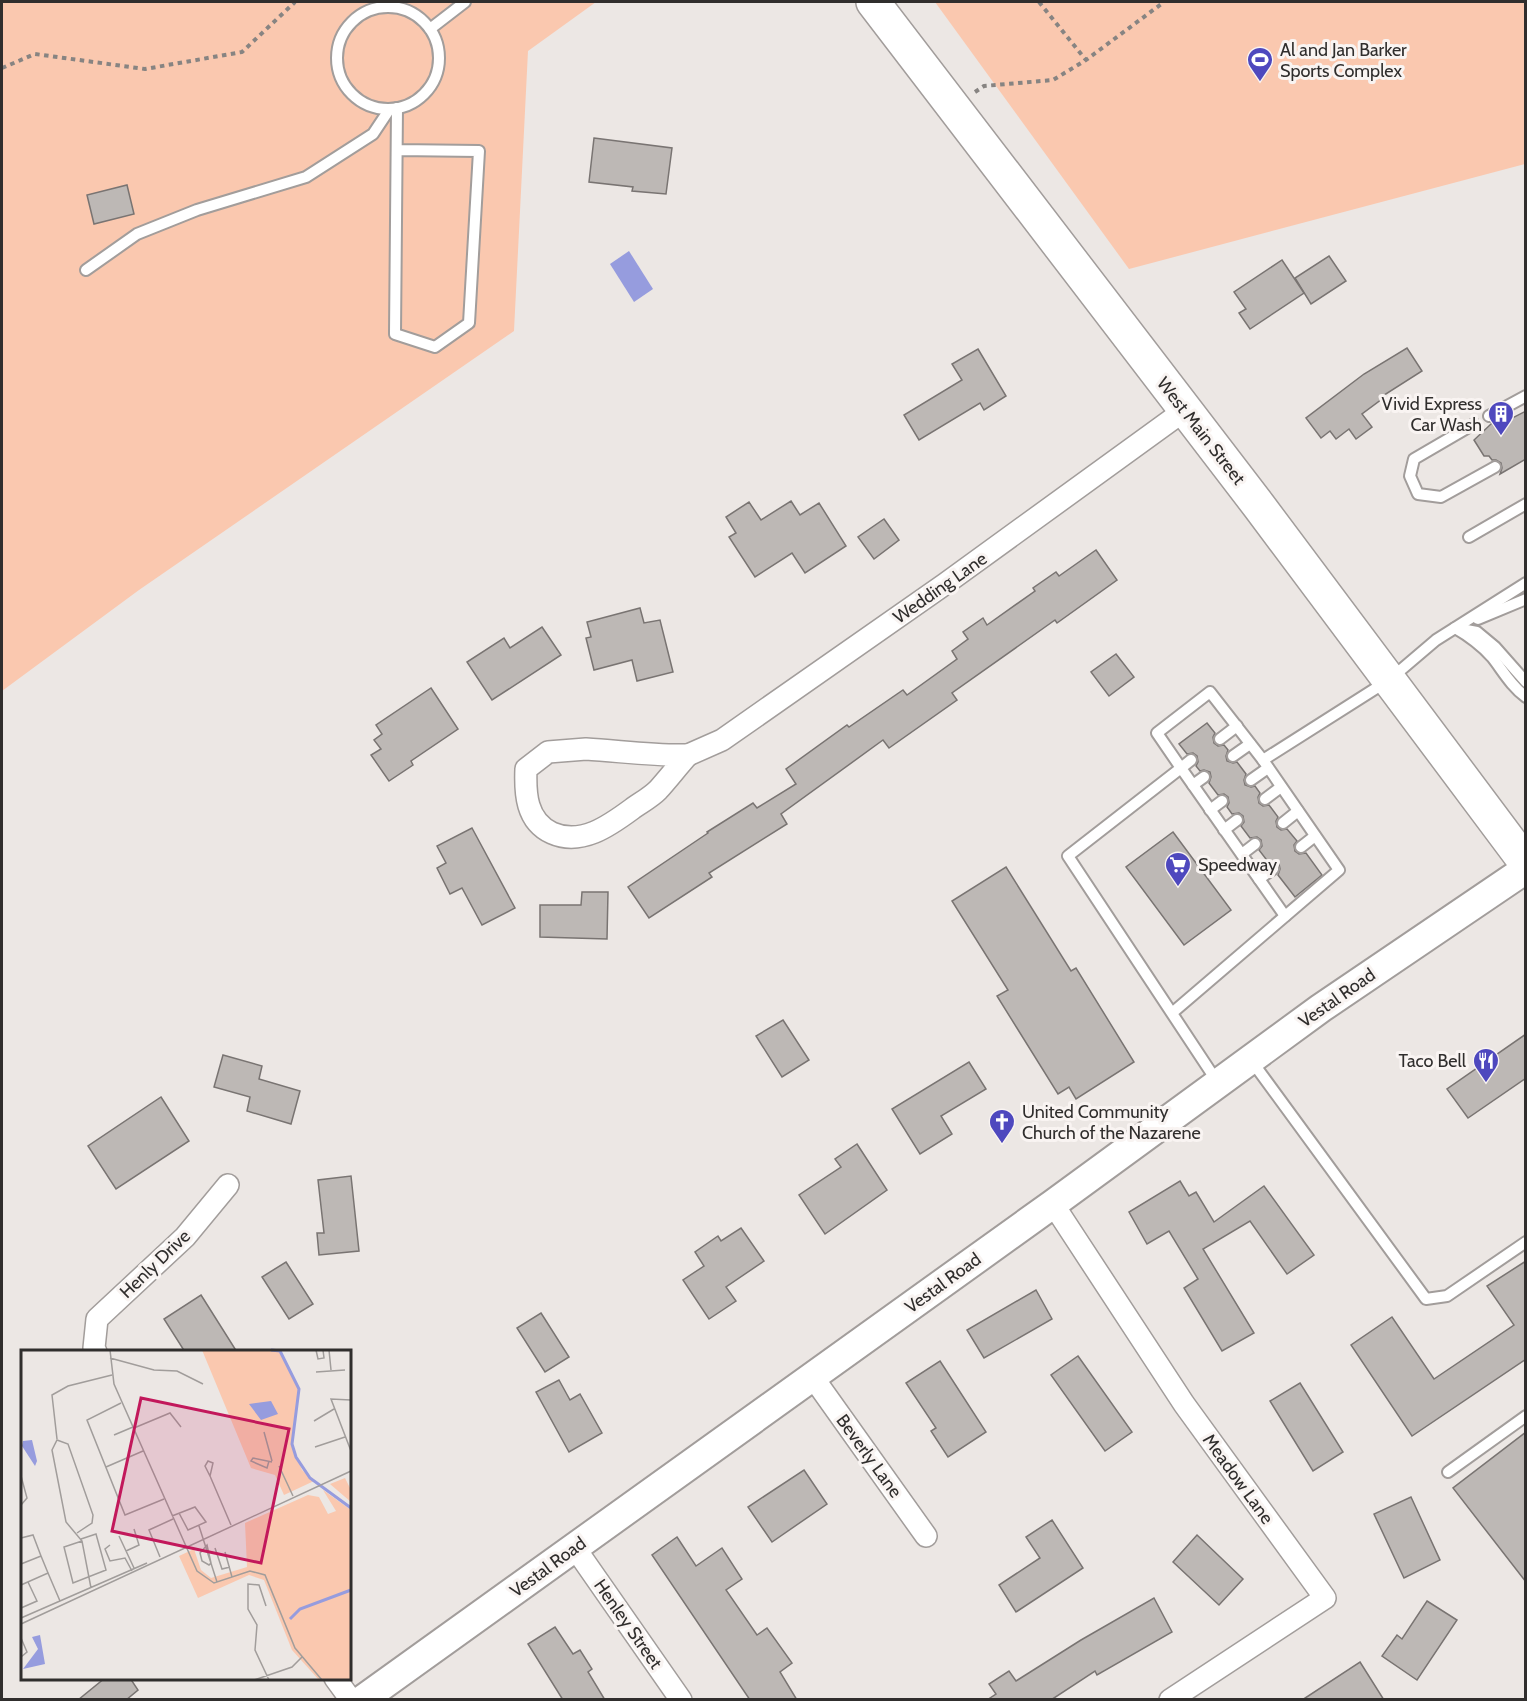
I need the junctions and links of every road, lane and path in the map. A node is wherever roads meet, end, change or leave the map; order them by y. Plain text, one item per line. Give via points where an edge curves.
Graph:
1 (295, 2) edge
2 (465, 2) edge
3 (873, 2) edge
4 (1039, 2) edge
5 (1164, 2) edge
6 (430, 29) junction
7 (1086, 60) junction
8 (2, 68) edge
9 (952, 108) junction
10 (393, 109) junction
11 (397, 150) junction
12 (86, 270) dead end
13 (1526, 396) edge
14 (1185, 410) junction
15 (1489, 416) dead end
16 (1474, 424) dead end
17 (1495, 466) dead end
18 (1526, 504) edge
19 (1469, 537) dead end
20 (1526, 583) edge
21 (1526, 598) edge
22 (1455, 628) junction
23 (1389, 680) junction
24 (1526, 682) edge
25 (1526, 697) edge
26 (1237, 726) junction
27 (1220, 739) dead end
28 (1250, 744) junction
29 (688, 755) junction
30 (1233, 756) dead end
31 (1191, 760) dead end
32 (1265, 764) junction
33 (1181, 768) junction
34 (1204, 777) dead end
35 (1251, 780) dead end
36 (1193, 785) junction
37 (1281, 787) junction
38 (1265, 800) dead end
39 (1222, 801) dead end
40 (1210, 810) junction
41 (1298, 811) junction
42 (1237, 820) dead end
43 (1283, 823) dead end
44 (1224, 830) junction
45 (1315, 837) junction
46 (1255, 844) dead end
47 (1301, 848) dead end
48 (1242, 854) junction
49 (1526, 863) edge
50 (1273, 869) dead end
51 (1526, 869) edge
52 (1259, 879) junction
53 (1285, 916) junction
54 (1172, 1013) junction
55 (1251, 1060) junction
56 (1219, 1083) junction
57 (228, 1185) dead end
58 (1053, 1203) junction
59 (1526, 1242) edge
60 (95, 1350) edge
61 (812, 1376) junction
62 (1526, 1416) edge
63 (1448, 1472) dead end
64 (926, 1536) dead end
65 (575, 1548) junction
66 (337, 1680) edge
67 (351, 1700) edge
68 (362, 1700) edge
69 (681, 1700) edge
70 (1170, 1700) edge

1 - 8 path via 242,52 145,69 35,54
2 - 6 lane
3 - 9 main road, West Main Street
4 - 7 path
5 - 7 path
6 - 10 lane via 439,52 432,85 420,98
6 - 10 lane via 410,11 376,7 348,24 339,39 336,56 345,87 372,107
7 - 9 path via 1053,80 984,86
9 - 14 main road, West Main Street
10 - 11 lane
10 - 12 lane via 373,134 306,177 197,210 137,234
11 - 11 lane via 395,334 435,347 469,323 479,151
13 - 15 lane
14 - 23 main road, West Main Street
14 - 29 street, Wedding Lane via 722,740
16 - 17 lane via 1414,459 1410,476 1418,494 1441,497
18 - 19 lane
20 - 22 lane
21 - 22 lane
22 - 23 lane
22 - 24 lane via 1477,632
22 - 25 lane via 1477,641 1507,680
23 - 32 lane
23 - 49 main road, West Main Street
26 - 27 lane
26 - 28 lane
26 - 33 lane via 1210,692 1157,733
28 - 30 lane
28 - 32 lane
29 - 29 street, Wedding Lane via 586,749 548,752 526,769 525,794 531,813 543,829 556,835 584,836 599,832 656,792
31 - 33 lane
32 - 35 lane
32 - 37 lane
33 - 36 lane
33 - 54 lane via 1068,856
34 - 36 lane
36 - 40 lane
37 - 38 lane
37 - 41 lane
39 - 40 lane
40 - 44 lane
41 - 43 lane
41 - 45 lane
42 - 44 lane
44 - 48 lane
45 - 47 lane
45 - 53 lane via 1339,870
46 - 48 lane
48 - 52 lane
50 - 52 lane
51 - 55 street, Vestal Road
52 - 53 lane
53 - 54 lane
54 - 56 lane
55 - 56 street, Vestal Road
55 - 59 lane via 1426,1299 1447,1296
56 - 58 street, Vestal Road
57 - 60 street, Henly Drive via 185,1237 98,1319
58 - 61 street, Vestal Road
58 - 70 street, Meadow Lane via 1184,1404 1325,1598
61 - 64 street, Beverly Lane
61 - 65 street, Vestal Road
62 - 63 lane
65 - 68 street, Vestal Road
65 - 69 street, Henley Street
66 - 67 street

